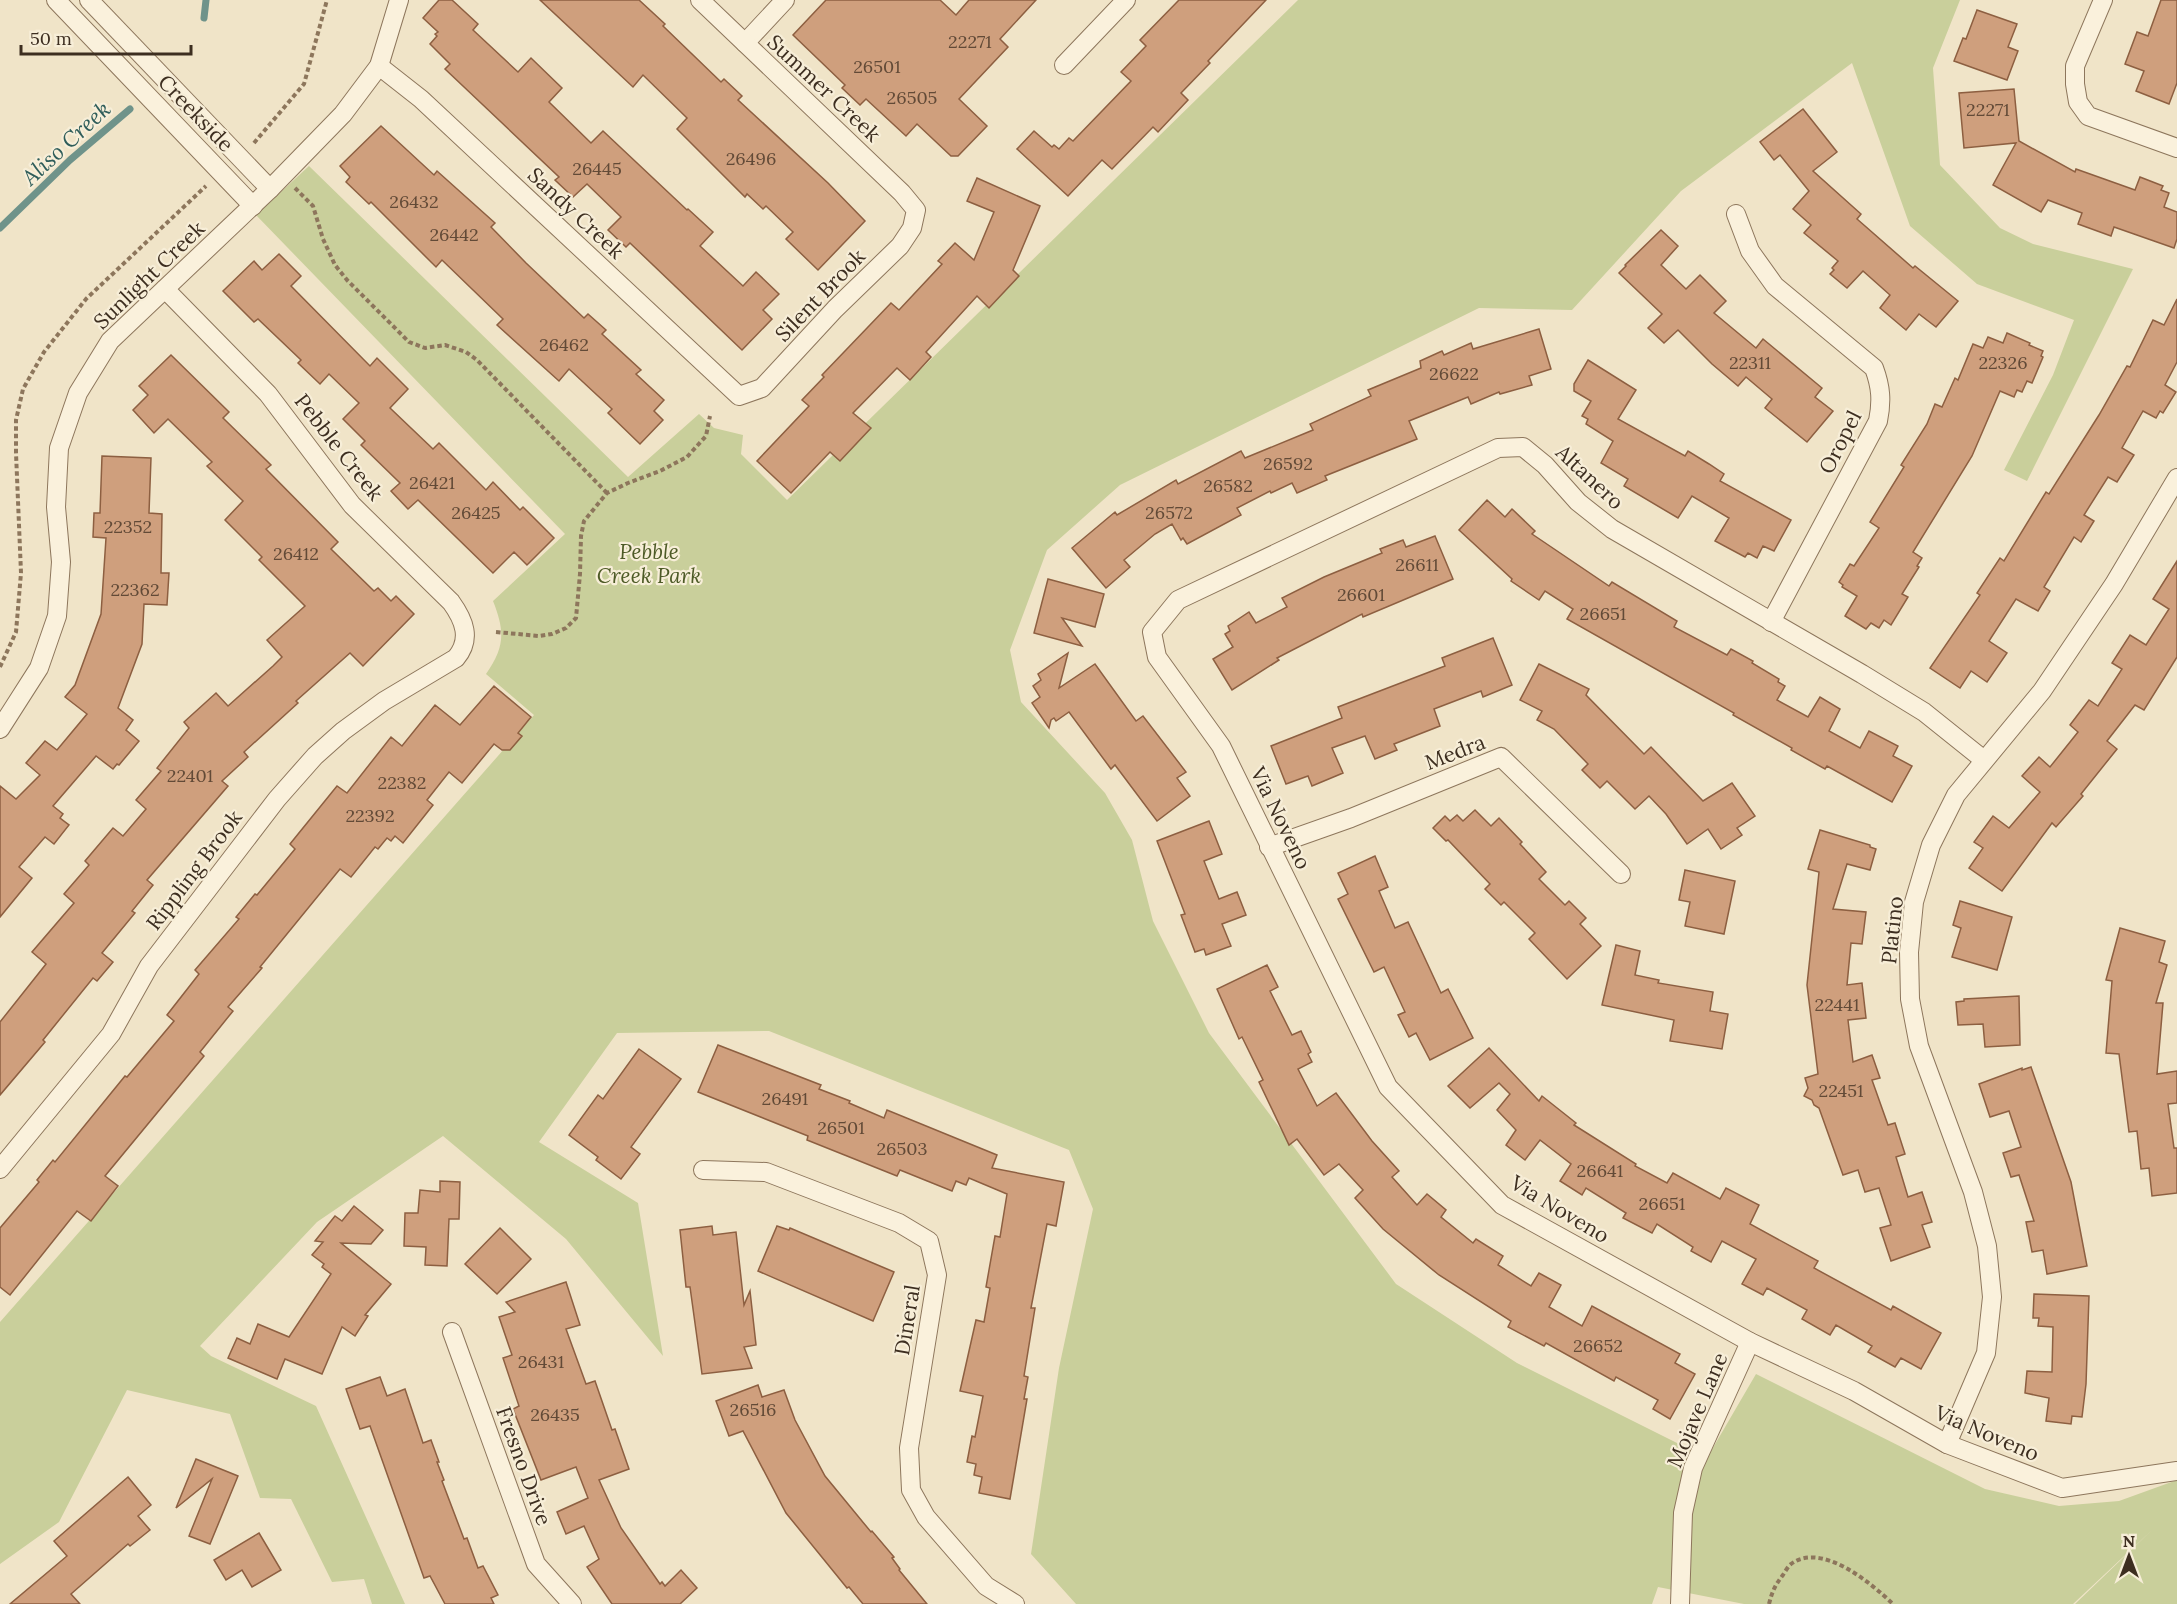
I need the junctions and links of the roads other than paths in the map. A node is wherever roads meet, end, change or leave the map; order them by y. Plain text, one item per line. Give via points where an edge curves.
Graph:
1 (56, 0) edge
2 (89, 0) edge
3 (399, 0) edge
4 (700, 0) edge
5 (785, 0) edge
6 (1126, 0) edge
7 (2103, 0) edge
8 (745, 43) junction
9 (1064, 65) dead end
10 (379, 66) junction
11 (2177, 148) edge
12 (276, 183) junction
13 (253, 206) junction
14 (916, 210) joint
15 (1736, 214) dead end
16 (165, 289) junction
17 (739, 396) joint
18 (2177, 478) edge
19 (1771, 622) junction
20 (1152, 632) joint
21 (465, 640) joint
22 (0, 729) edge
23 (1984, 759) junction
24 (1269, 847) junction
25 (1621, 874) dead end
26 (0, 1169) edge
27 (703, 1170) dead end
28 (452, 1332) dead end
29 (1750, 1342) junction
30 (1947, 1444) junction
31 (2177, 1471) edge
32 (572, 1604) edge
33 (1015, 1604) edge
34 (1680, 1604) edge

1 - 13 street, Creekside
2 - 12 street, Creekside via 241,158
3 - 10 street, Sunlight Creek
4 - 8 street, Summer Creek
5 - 8 street
6 - 9 street
7 - 11 street via 2075,66 2078,102 2088,116
8 - 14 street, Summer Creek
10 - 12 street, Sunlight Creek via 343,114
10 - 17 street, Sandy Creek via 429,106
12 - 13 street, Sunlight Creek
13 - 16 street, Sunlight Creek
14 - 17 street, Silent Brook via 912,228 900,246 762,388
15 - 19 street, Oropel via 1750,251 1775,286 1874,368 1881,387 1878,421
16 - 21 street, Pebble Creek via 268,394 352,505 451,602 462,618
16 - 22 street, Sunlight Creek via 110,341 78,393 59,448 56,507 61,562 57,616 39,668
18 - 23 street, Platino via 2114,584 2042,691
19 - 20 street, Altanero via 1612,529 1578,502 1523,447 1498,448 1178,600
19 - 23 street, Altanero via 1924,712
20 - 24 street, Via Noveno via 1158,657 1221,746
21 - 26 street, Rippling Brook via 456,658 343,731 277,799 149,966 111,1034
23 - 30 street, Platino via 1956,795 1931,845 1914,902 1909,952 1910,999 1919,1046 1973,1192 1987,1246 1992,1297 1986,1353
24 - 25 street, Medra via 1501,757
24 - 29 street, Via Noveno via 1388,1087 1494,1197 1502,1205
27 - 33 street, Dineral via 766,1172 899,1222 929,1241 937,1275 909,1448 911,1490 926,1517 986,1586
28 - 32 street, Fresno Drive via 536,1564
29 - 30 street, Via Noveno via 1854,1391
29 - 34 street, Mojave Lane via 1693,1468 1683,1513
30 - 31 street, Via Noveno via 2062,1488

